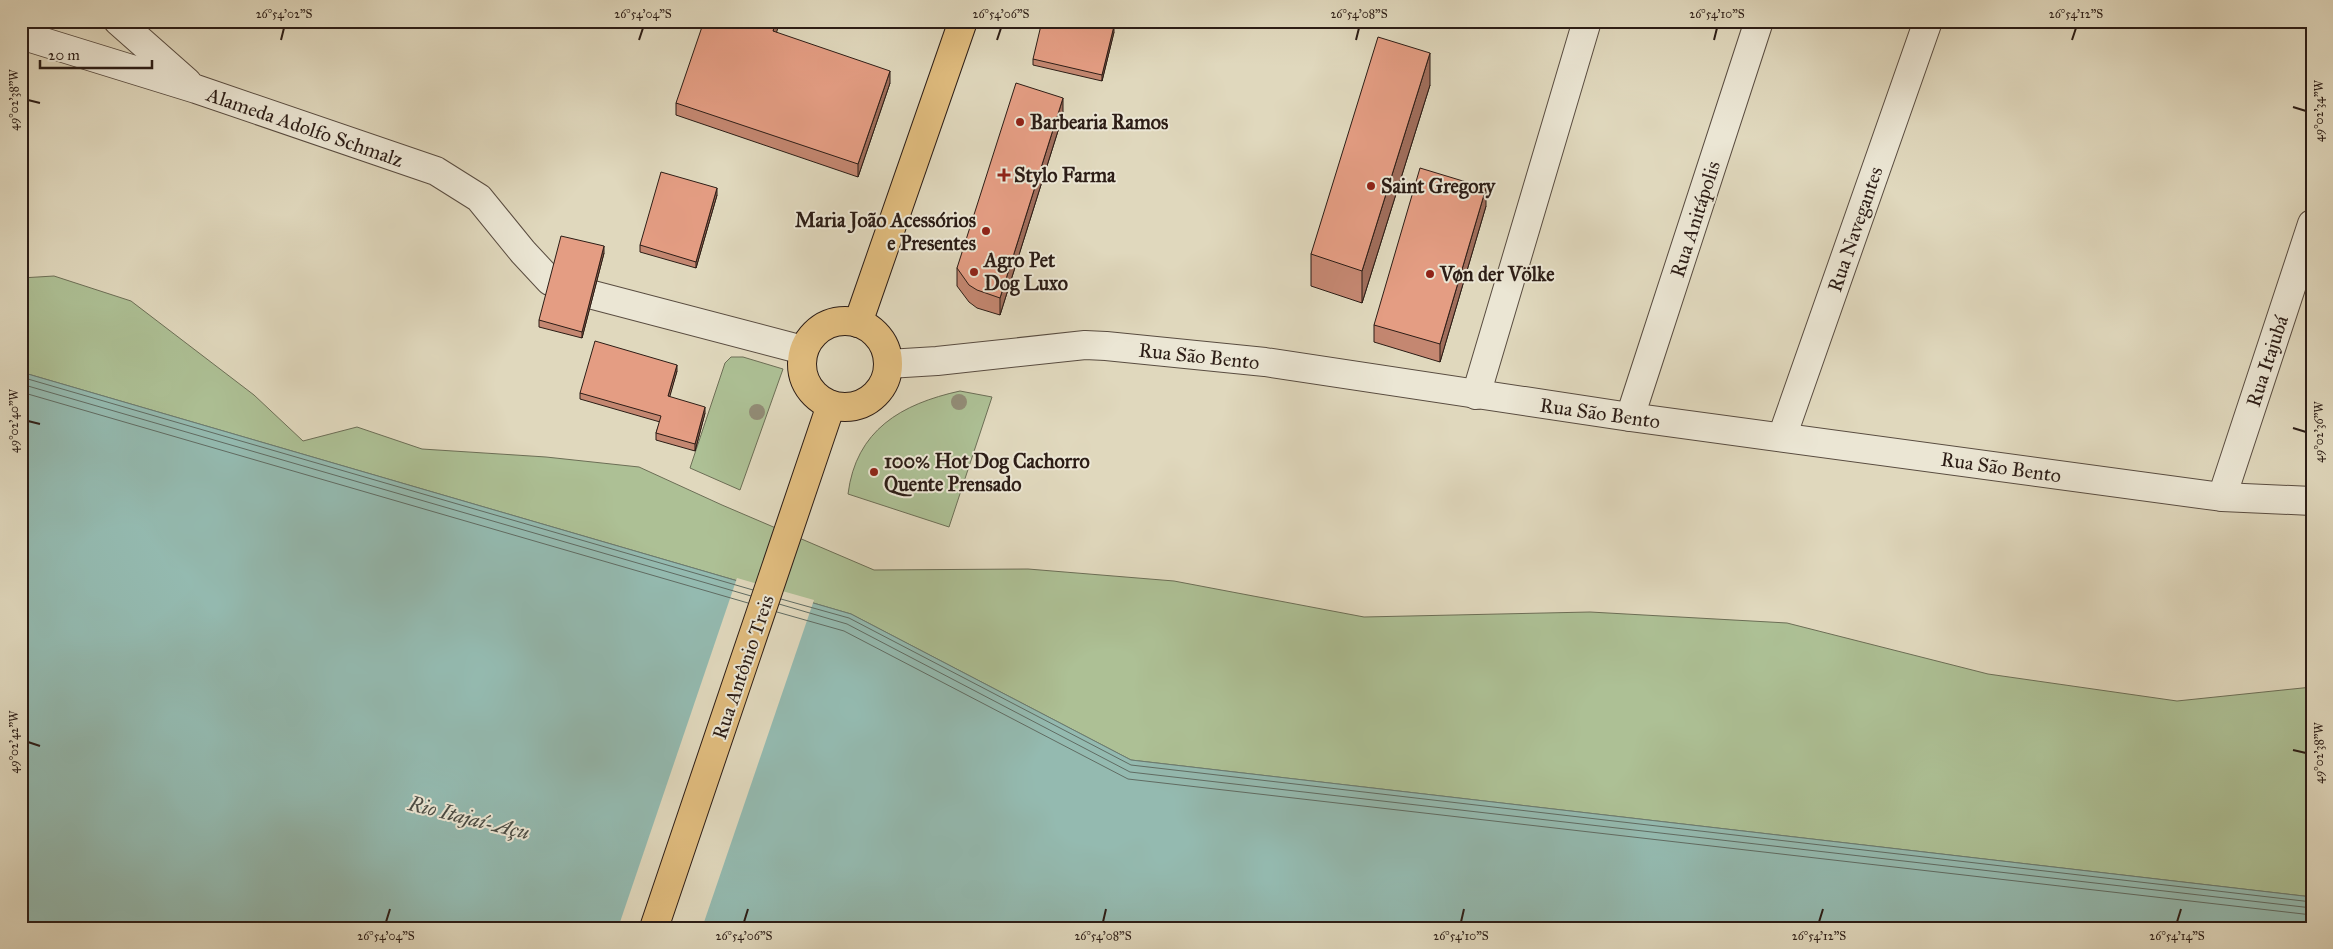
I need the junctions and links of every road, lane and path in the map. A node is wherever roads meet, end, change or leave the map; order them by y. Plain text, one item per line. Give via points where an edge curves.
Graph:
1 (118, 21) edge
2 (963, 21) edge
3 (1587, 21) edge
4 (1759, 21) edge
5 (1928, 21) edge
6 (21, 35) edge
7 (196, 89) junction
8 (2312, 224) edge
9 (550, 281) edge
10 (594, 295) edge
11 (858, 322) junction
12 (803, 350) junction
13 (888, 364) junction
14 (1476, 395) junction
15 (831, 405) junction
16 (1630, 417) junction
17 (1782, 436) junction
18 (2222, 498) junction
19 (2312, 501) edge
20 (654, 928) edge

1 - 7 street
2 - 11 main road
3 - 14 street
4 - 16 street, Rua Anitápolis
5 - 17 street, Rua Navegantes
6 - 7 street, Alameda Adolfo Schmalz
7 - 9 street, Alameda Adolfo Schmalz via 436,171 479,198
8 - 18 street, Rua Itajubá
10 - 12 street
11 - 12 main road via 846,320 819,328
11 - 13 main road via 880,339
12 - 15 main road via 801,363 809,389
13 - 14 street, Rua São Bento via 1085,345 1265,362
13 - 15 main road via 880,390 870,400 844,408
14 - 16 street, Rua São Bento
15 - 20 main road, Rua Antônio Treis
16 - 17 street, Rua São Bento
17 - 18 street, Rua São Bento
18 - 19 street, Rua São Bento

